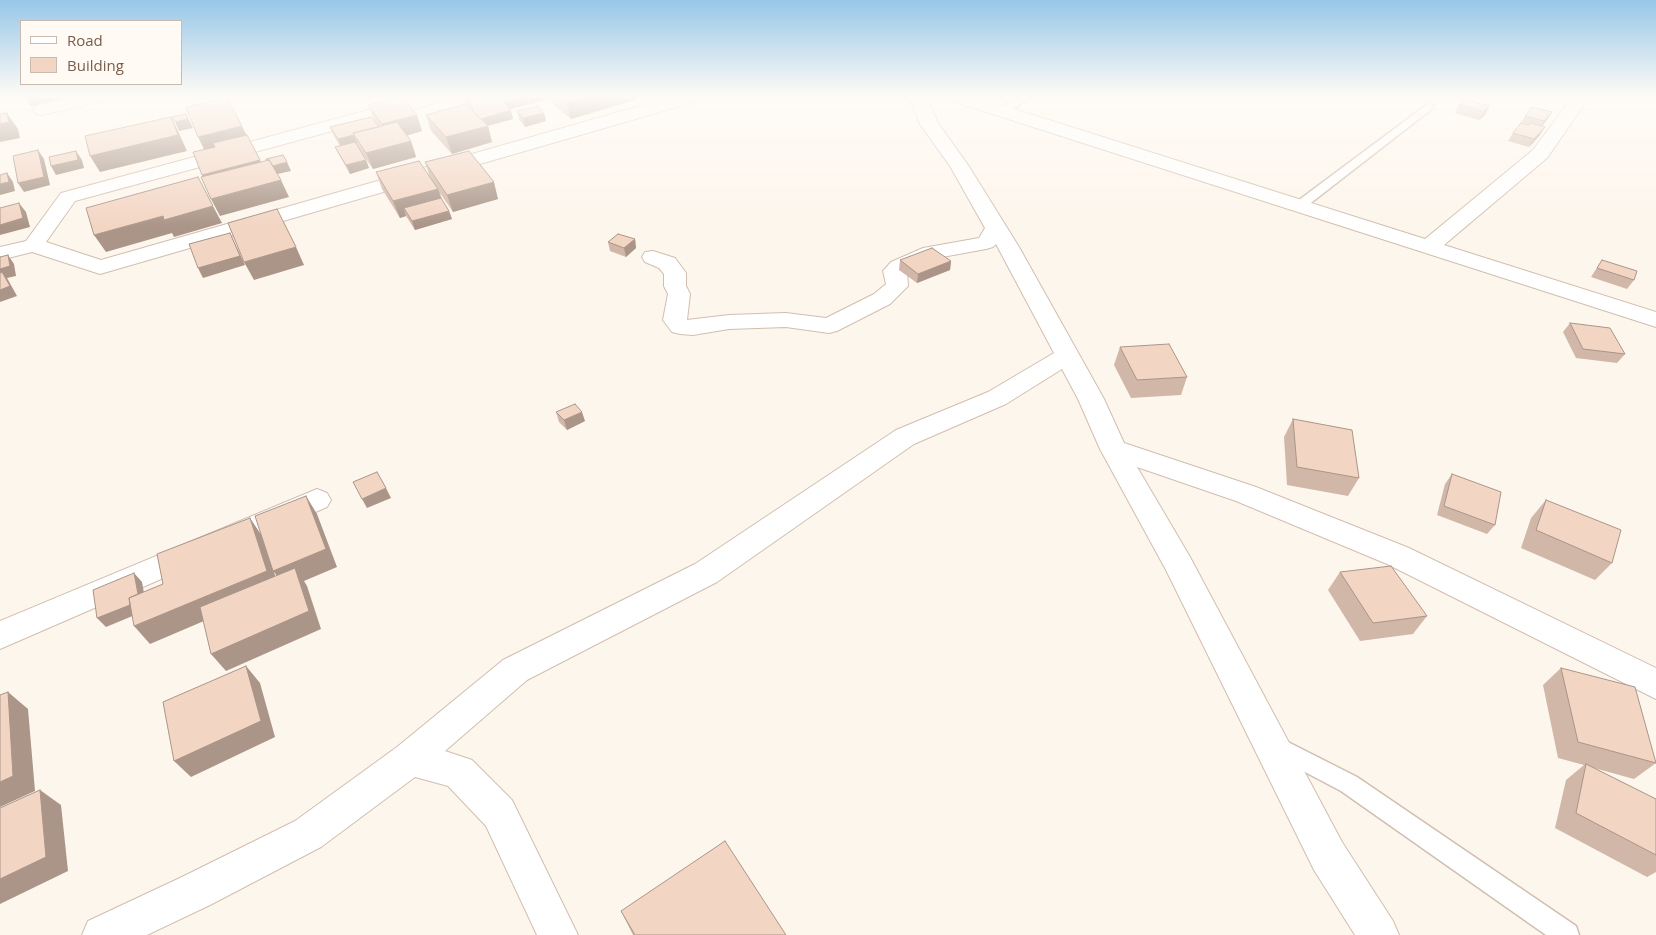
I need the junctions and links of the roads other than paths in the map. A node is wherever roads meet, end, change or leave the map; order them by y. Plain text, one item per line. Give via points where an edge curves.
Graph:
1 (278, 140) edge
2 (543, 140) edge
3 (940, 140) edge
4 (1092, 140) edge
5 (1385, 140) edge
6 (1550, 140) edge
7 (1299, 206) junction
8 (995, 228) junction
9 (33, 245) junction
10 (1428, 248) junction
11 (0, 254) edge
12 (653, 257) dead end
13 (1656, 320) edge
14 (1067, 355) junction
15 (1113, 449) junction
16 (317, 500) dead end
17 (0, 635) edge
18 (1656, 684) edge
19 (1272, 744) junction
20 (410, 759) junction
21 (102, 935) edge
22 (558, 935) edge
23 (1379, 935) edge
24 (1567, 935) edge

1 - 9 street via 68,196
2 - 9 street via 100,267
3 - 8 street
4 - 7 street
5 - 7 lane
6 - 10 street via 1540,154
7 - 10 street
8 - 12 street via 986,243 931,253 899,267 894,271 897,286 882,299 829,326 786,320 680,327 676,320 679,294 675,274 667,263
8 - 14 street
9 - 11 street
10 - 13 street
14 - 15 street
14 - 20 street via 997,398 905,437 706,573 514,670
15 - 18 street via 1246,494 1398,556
15 - 19 street via 1179,566
16 - 17 street
19 - 23 street via 1328,856
19 - 24 lane via 1349,784
20 - 21 street via 308,834
20 - 22 street via 459,772 498,813

